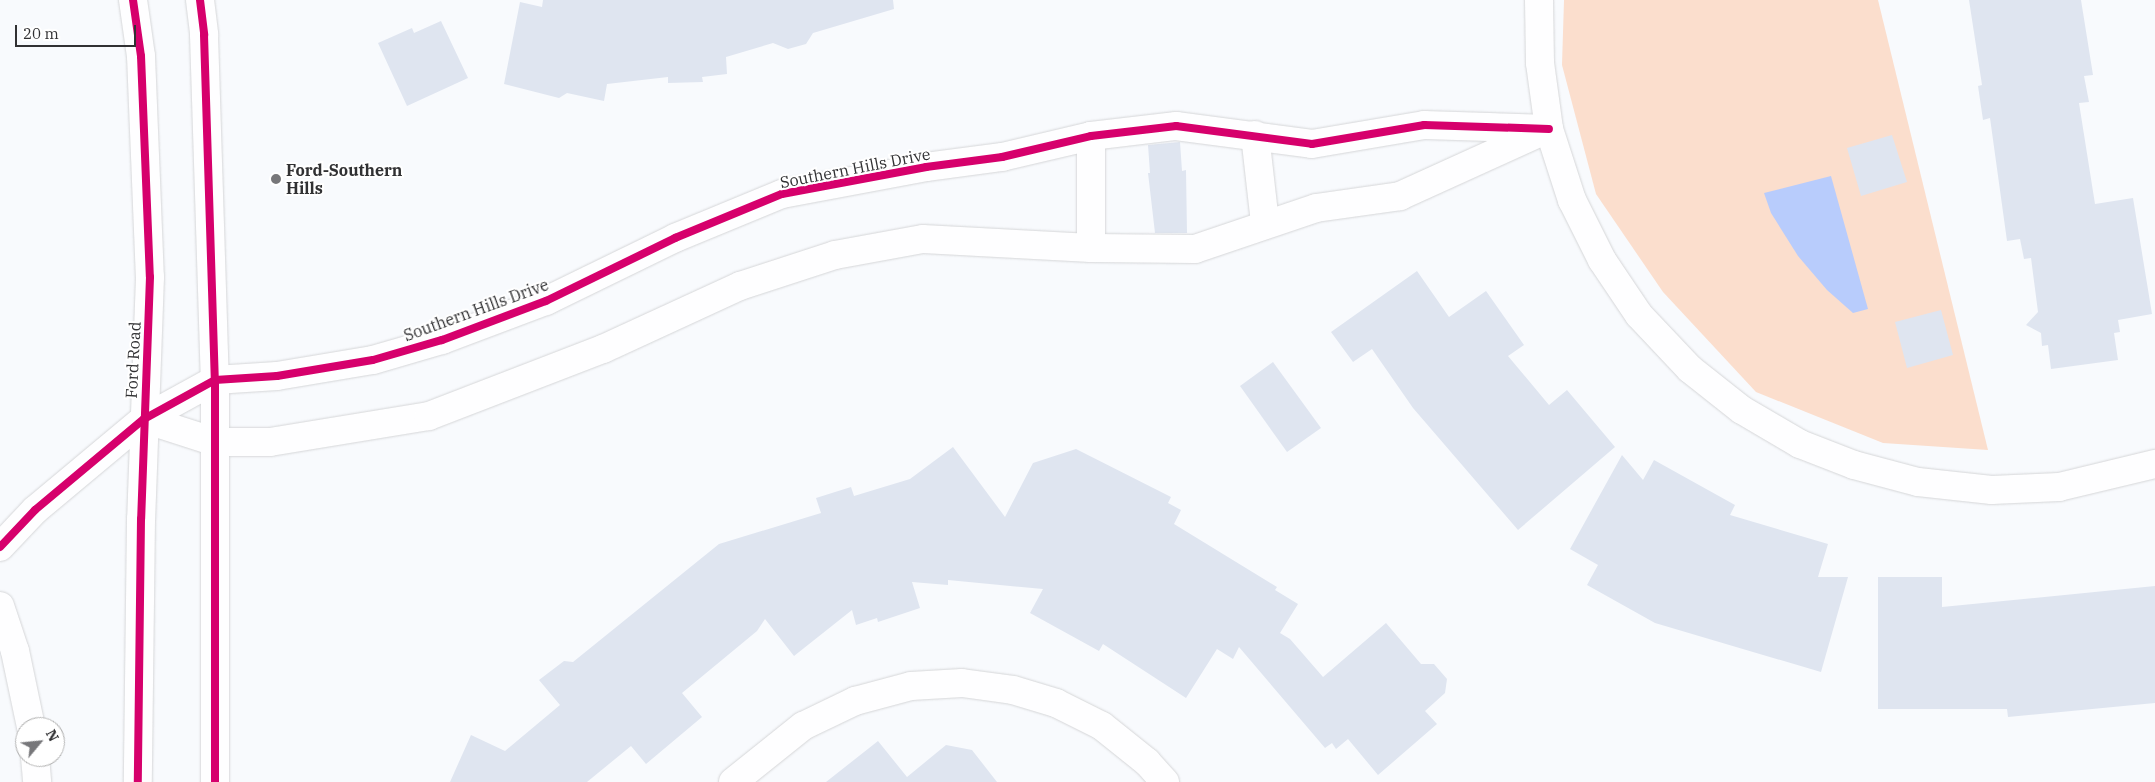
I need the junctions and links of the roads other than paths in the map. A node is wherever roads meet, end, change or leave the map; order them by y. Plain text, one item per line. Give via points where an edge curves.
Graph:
1 (133, 0) edge
2 (200, 0) edge
3 (1539, 0) edge
4 (1549, 129) junction
5 (1255, 134) junction
6 (1091, 136) junction
7 (1265, 224) junction
8 (1091, 248) junction
9 (215, 380) junction
10 (144, 419) junction
11 (215, 442) junction
12 (2155, 464) edge
13 (0, 547) edge
14 (0, 606) edge
15 (29, 717) edge
16 (35, 767) edge
17 (36, 782) edge
18 (138, 782) edge
19 (215, 782) edge
20 (733, 782) edge
21 (1165, 782) edge

1 - 10 street, Ford Road via 141,56 150,277
2 - 9 street via 204,35
3 - 4 street via 1540,63
4 - 5 street, Southern Hills Drive via 1424,125 1312,144
4 - 7 street via 1400,196 1316,208
4 - 12 street via 1572,200 1602,260 1639,315 1690,369 1742,410 1800,444 1854,466 1918,482 1992,490 2059,486
5 - 6 street, Southern Hills Drive via 1176,126
5 - 7 street
6 - 8 street
6 - 9 street, Southern Hills Drive via 1002,157 782,194 675,238 546,301 442,340 373,360 277,376
7 - 8 street via 1195,248
8 - 11 street via 923,239 835,255 740,286 603,349 429,416 270,442
9 - 10 street, Southern Hills Drive
9 - 11 street
10 - 11 street
10 - 13 street, Southern Hills Drive via 35,510
10 - 18 street, Ford Road
11 - 19 street
14 - 15 street via 15,651
16 - 17 street
20 - 21 street via 803,726 855,701 911,686 962,683 1013,690 1056,703 1102,726 1147,762

